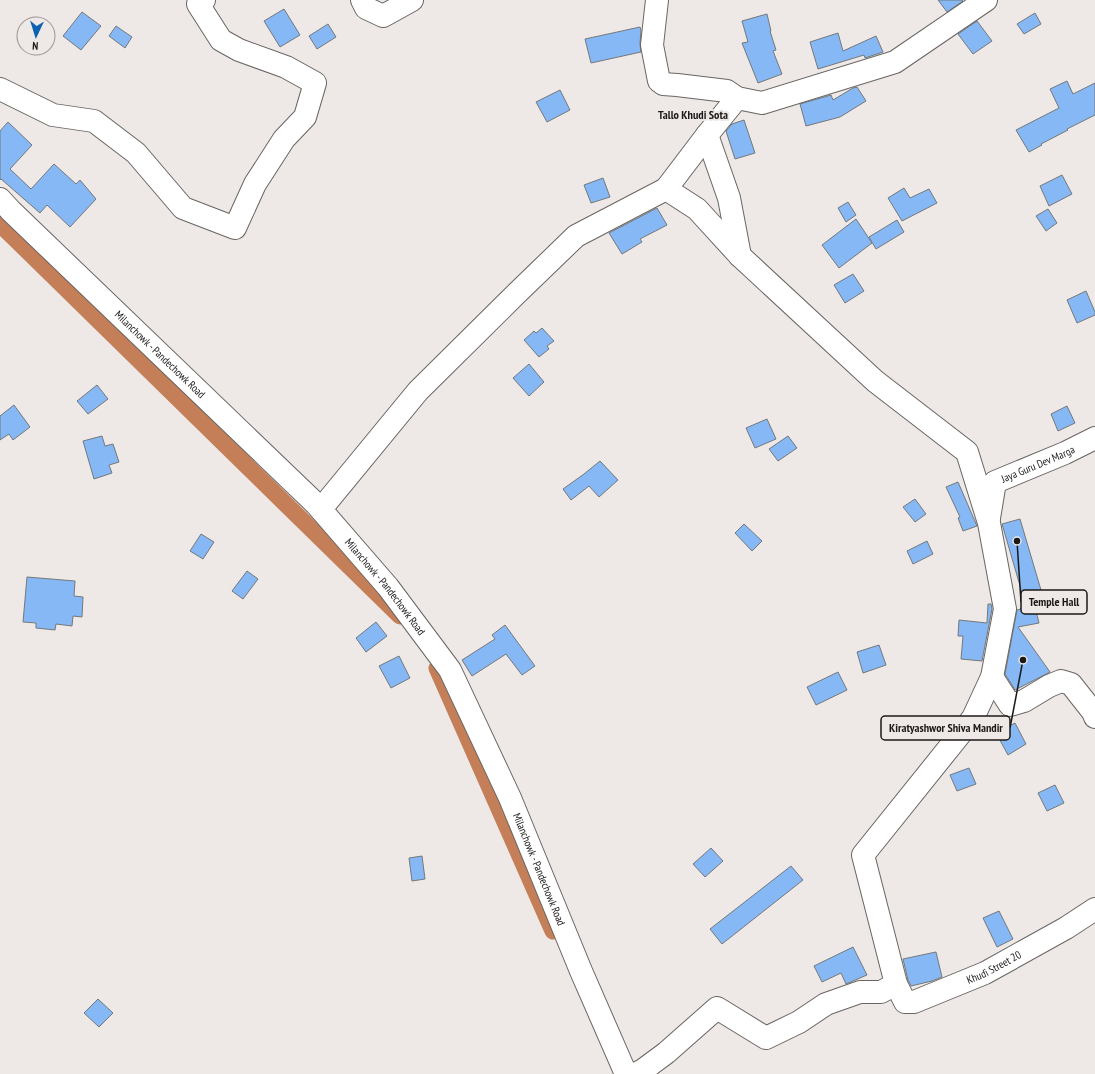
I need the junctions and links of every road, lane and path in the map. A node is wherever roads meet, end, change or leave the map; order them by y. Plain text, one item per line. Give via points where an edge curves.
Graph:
1 (204, 0) edge
2 (362, 0) edge
3 (412, 0) edge
4 (657, 0) edge
5 (986, 0) edge
6 (0, 89) edge
7 (737, 98) junction
8 (707, 135) junction
9 (666, 189) junction
10 (0, 199) edge
11 (740, 256) junction
12 (1095, 438) edge
13 (972, 468) junction
14 (995, 482) junction
15 (320, 509) junction
16 (988, 523) junction
17 (992, 677) junction
18 (1010, 705) junction
19 (1095, 717) edge
20 (973, 718) junction
21 (1095, 909) edge
22 (888, 988) junction
23 (626, 1074) edge
24 (635, 1074) edge

1 - 6 street via 198,4 221,40 239,50 286,67 315,83 305,117 284,139 255,184 235,228 183,208 136,153 94,121 52,115
2 - 3 street via 366,8 383,16
4 - 7 street via 652,45 659,81 663,84 727,92
5 - 7 street via 895,62 762,104
7 - 8 street
8 - 9 street
8 - 11 street via 729,198
9 - 11 street via 697,209
9 - 15 street via 576,236 418,391
10 - 15 street, Milanchowk - Pandechowk Road
11 - 13 street via 875,381 967,452
12 - 14 street, Jaya Guru Dev Marga
13 - 14 street
13 - 16 street
14 - 16 street, Jaya Guru Dev Marga
15 - 23 street, Milanchowk - Pandechowk Road via 388,587 450,670 510,798
16 - 17 street via 1005,609
17 - 18 street
17 - 20 street
18 - 19 street via 1024,701 1061,682 1071,684
18 - 20 street
20 - 22 street via 863,856
21 - 22 street, Khudi Street 20 via 985,973 914,1002 905,1002
22 - 24 street via 860,992 826,1004 799,1022 766,1038 717,1008 666,1053

